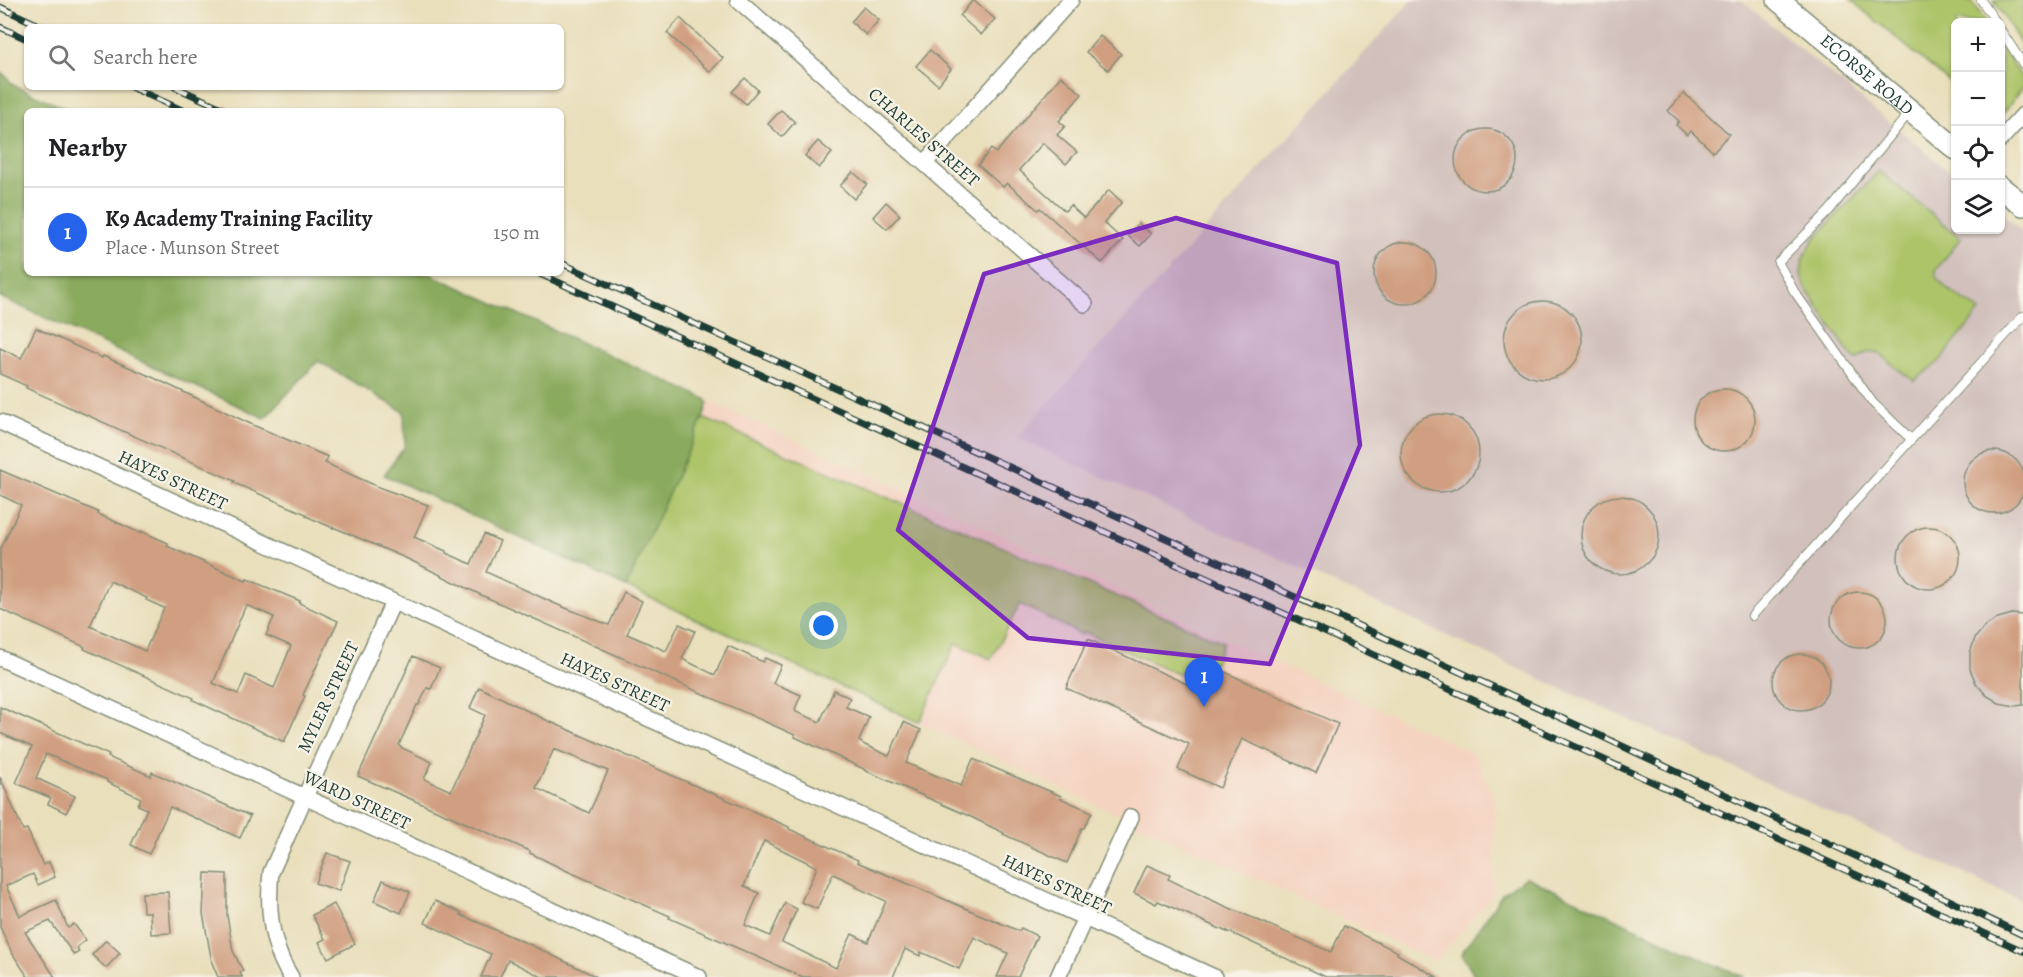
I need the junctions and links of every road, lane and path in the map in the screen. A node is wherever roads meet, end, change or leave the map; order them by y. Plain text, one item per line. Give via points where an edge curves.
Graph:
1 (740, 0) edge
2 (1071, 0) edge
3 (1778, 0) edge
4 (1981, 0) edge
5 (1993, 18) edge
6 (2005, 35) edge
7 (2023, 64) edge
8 (1911, 111) junction
9 (2023, 115) edge
10 (2005, 135) edge
11 (1951, 145) edge
12 (925, 163) junction
13 (2005, 190) edge
14 (2023, 206) edge
15 (1084, 303) dead end
16 (2023, 316) edge
17 (0, 422) edge
18 (1911, 439) junction
19 (393, 602) junction
20 (1752, 616) dead end
21 (0, 658) edge
22 (304, 797) junction
23 (1131, 817) dead end
24 (1085, 918) junction
25 (291, 977) edge
26 (699, 977) edge
27 (1058, 977) edge
28 (1214, 977) edge

1 - 12 street, CHARLES STREET
2 - 12 street
3 - 8 main road, ECORSE ROAD
4 - 5 lane
6 - 7 lane
8 - 11 main road, ECORSE ROAD
8 - 18 lane via 1829,211 1778,262 1867,394
9 - 10 street
12 - 15 street, CHARLES STREET
13 - 14 main road
16 - 18 lane
17 - 19 street, HAYES STREET
18 - 20 lane
19 - 22 street, MYLER STREET
19 - 24 street, HAYES STREET
21 - 22 street, WARD STREET
22 - 25 street, MYLER STREET via 271,872 268,898 277,949
22 - 26 street, WARD STREET
23 - 24 street
24 - 27 street
24 - 28 street, HAYES STREET

